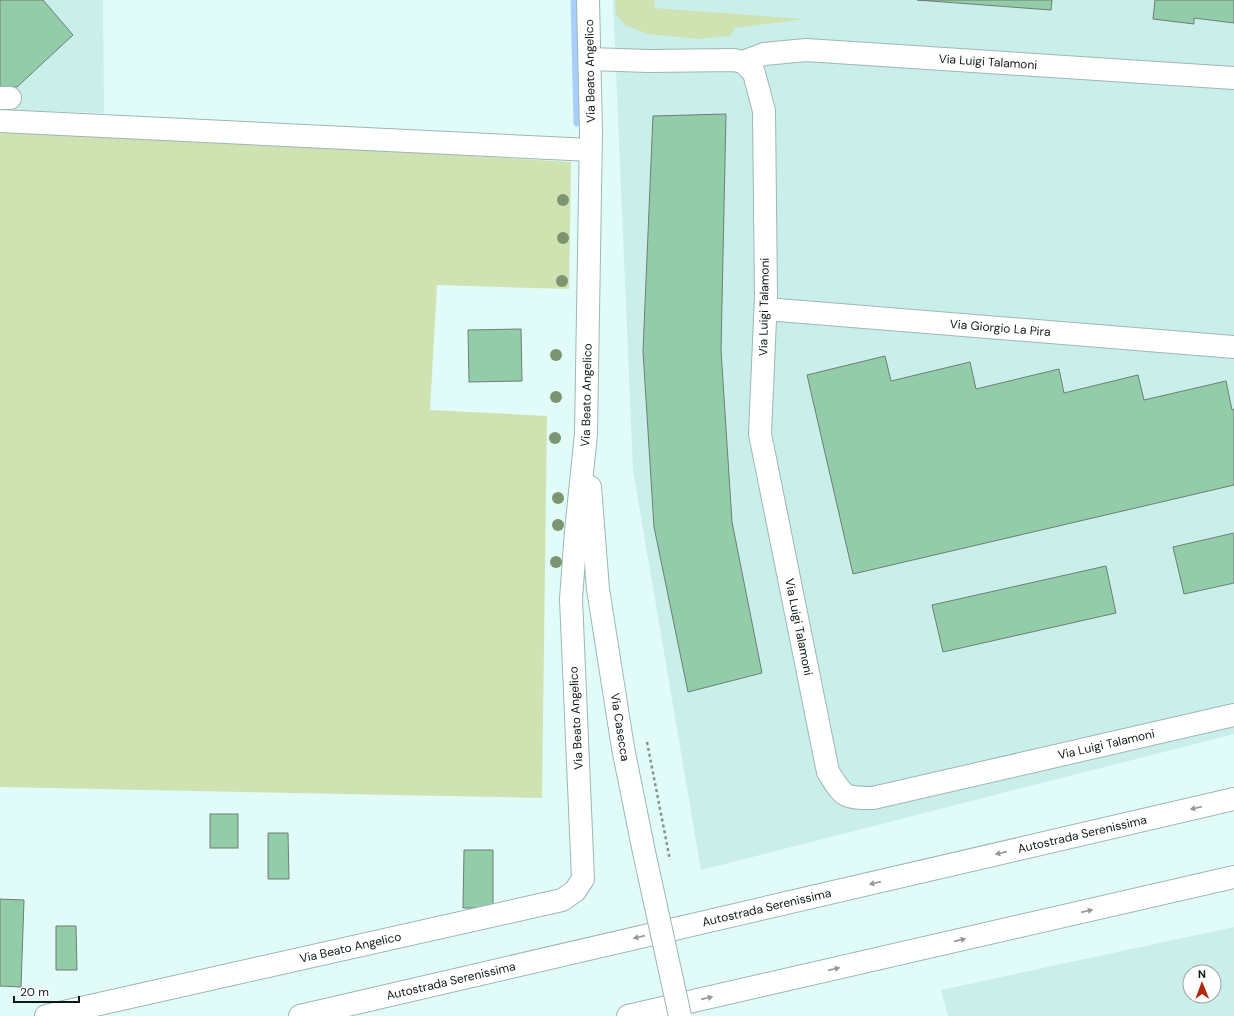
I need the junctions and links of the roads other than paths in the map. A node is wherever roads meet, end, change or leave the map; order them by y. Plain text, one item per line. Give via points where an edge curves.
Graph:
1 (588, 0) edge
2 (590, 59) junction
3 (743, 62) junction
4 (1234, 78) edge
5 (0, 120) edge
6 (590, 150) junction
7 (766, 309) junction
8 (1234, 347) edge
9 (586, 434) junction
10 (1234, 715) edge
11 (1234, 799) edge
12 (1234, 877) edge
13 (46, 1016) edge
14 (300, 1016) edge
15 (628, 1016) edge
16 (680, 1016) edge

1 - 2 main road, Via Beato Angelico
2 - 3 main road, Via Luigi Talamoni
2 - 6 main road, Via Beato Angelico
3 - 4 main road, Via Luigi Talamoni via 764,54 806,50
3 - 7 main road, Via Luigi Talamoni via 754,73 764,111
5 - 6 main road
6 - 9 main road, Via Beato Angelico
7 - 8 main road, Via Giorgio La Pira
7 - 10 main road, Via Luigi Talamoni via 760,434 828,772 840,790 851,798 873,798
9 - 13 main road, Via Beato Angelico via 571,599 583,865 583,879 575,891 562,900
9 - 16 main road, Via Casecca, bridge via 598,589 623,748
11 -> 14 main road, Autostrada Serenissima
15 -> 12 main road

